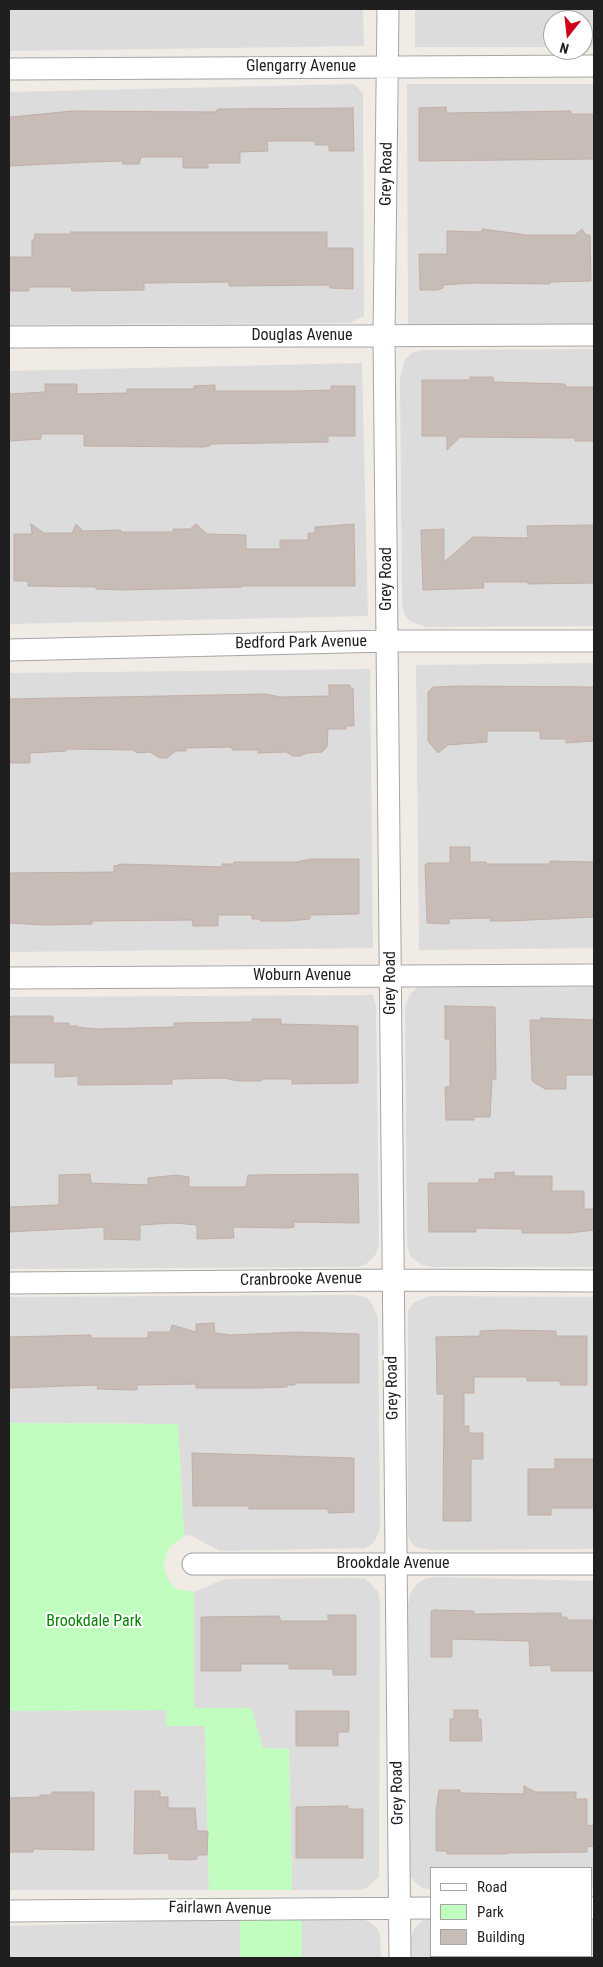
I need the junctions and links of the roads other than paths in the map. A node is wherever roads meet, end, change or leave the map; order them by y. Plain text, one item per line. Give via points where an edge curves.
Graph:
1 (388, 9) edge
2 (388, 66) junction
3 (594, 66) edge
4 (9, 70) edge
5 (384, 336) junction
6 (594, 336) edge
7 (9, 337) edge
8 (388, 641) junction
9 (594, 641) edge
10 (9, 650) edge
11 (594, 975) edge
12 (391, 976) junction
13 (9, 978) edge
14 (392, 1280) junction
15 (594, 1281) edge
16 (9, 1283) edge
17 (395, 1563) junction
18 (193, 1564) dead end
19 (594, 1564) edge
20 (400, 1908) junction
21 (430, 1908) edge
22 (9, 1911) edge
23 (400, 1958) edge

1 - 2 street, Grey Road
2 - 3 street, Glengarry Avenue
2 - 4 street, Glengarry Avenue
2 - 5 street, Grey Road
5 - 6 street, Douglas Avenue
5 - 7 street, Douglas Avenue
5 - 8 street, Grey Road
8 - 9 street, Bedford Park Avenue
8 - 10 street, Bedford Park Avenue
8 - 12 street, Grey Road
11 - 12 street, Woburn Avenue
12 - 13 street, Woburn Avenue
12 - 14 street, Grey Road
14 - 15 street, Cranbrooke Avenue
14 - 16 street, Cranbrooke Avenue
14 - 17 street, Grey Road
17 - 18 street, Brookdale Avenue
17 - 19 street, Brookdale Avenue
17 - 20 street, Grey Road
20 - 21 street, Fairlawn Avenue
20 - 22 street, Fairlawn Avenue
20 - 23 street, Grey Road

